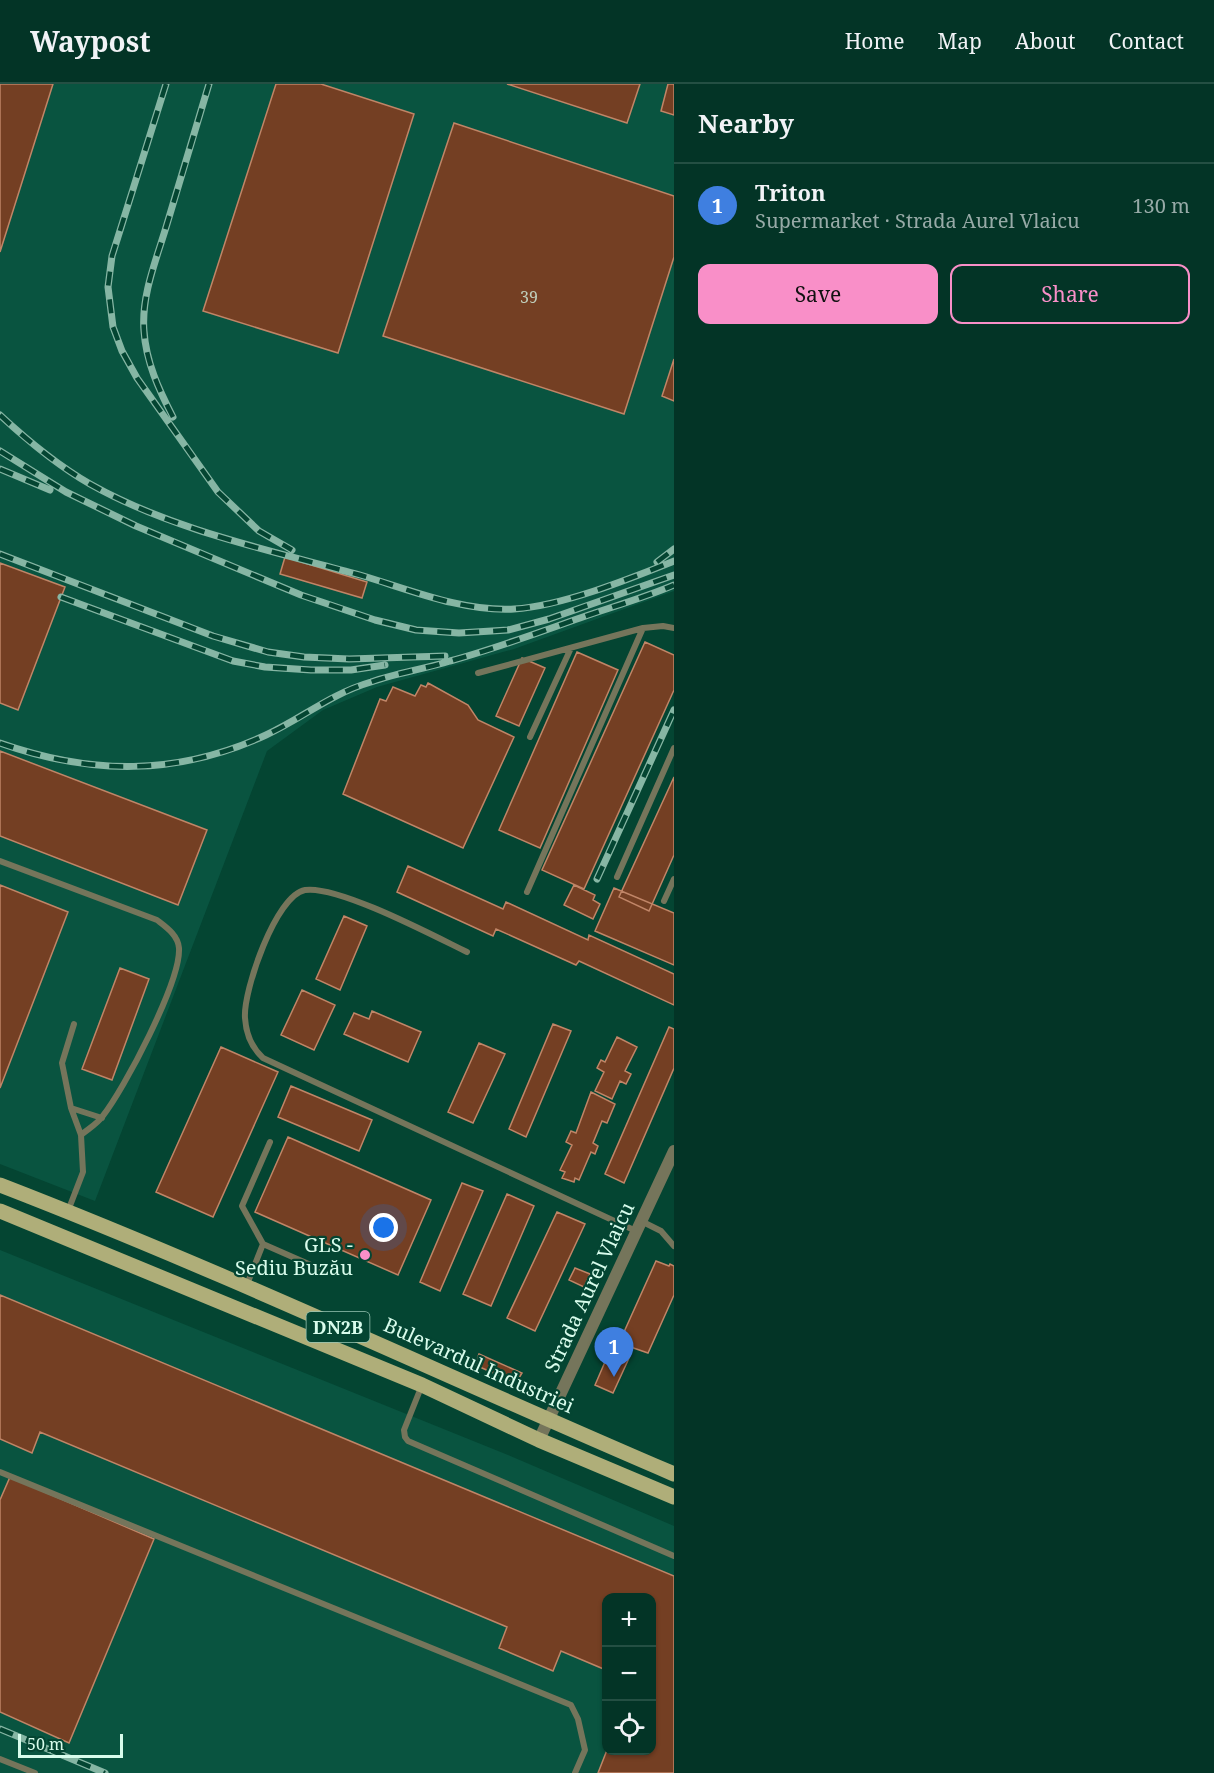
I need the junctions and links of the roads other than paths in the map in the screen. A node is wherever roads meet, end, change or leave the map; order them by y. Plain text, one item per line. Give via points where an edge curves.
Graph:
1 (643, 628) junction
2 (674, 628) edge
3 (571, 648) junction
4 (478, 673) dead end
5 (530, 737) dead end
6 (674, 748) edge
7 (0, 861) edge
8 (617, 877) dead end
9 (674, 879) edge
10 (527, 892) dead end
11 (664, 901) dead end
12 (467, 952) dead end
13 (74, 1024) dead end
14 (72, 1108) junction
15 (102, 1118) junction
16 (81, 1135) junction
17 (270, 1142) dead end
18 (674, 1151) edge
19 (0, 1185) edge
20 (0, 1210) edge
21 (67, 1211) junction
22 (639, 1226) junction
23 (263, 1244) junction
24 (674, 1246) edge
25 (320, 1269) dead end
26 (246, 1287) junction
27 (422, 1385) junction
28 (549, 1419) junction
29 (539, 1440) junction
30 (0, 1472) edge
31 (674, 1474) edge
32 (674, 1497) edge
33 (674, 1556) edge
34 (0, 1759) edge
35 (34, 1773) edge
36 (575, 1773) edge

1 - 2 lane
1 - 3 lane
1 - 10 lane
3 - 4 lane
3 - 5 lane
6 - 8 lane
7 - 15 lane via 157,920 172,932 179,947 175,971 151,1033
9 - 11 lane
12 - 22 lane via 329,891 304,890 288,900 273,923 249,984 244,1015 248,1037 263,1058
13 - 14 lane via 62,1063
14 - 15 lane
14 - 16 lane
15 - 16 lane
16 - 21 lane via 83,1172
17 - 23 lane via 242,1206
18 - 22 street, Strada Aurel Vlaicu
19 - 21 main road, Bulevardul Industriei / DN2B
20 - 27 main road, DN2B
21 - 26 main road, Bulevardul Industriei / DN2B
22 - 24 lane via 658,1229
22 - 28 street, Strada Aurel Vlaicu
23 - 25 lane
23 - 26 lane
26 - 28 main road, Bulevardul Industriei / DN2B
27 - 29 main road, DN2B
27 - 33 lane via 404,1430 408,1441
28 - 29 street, Strada Aurel Vlaicu
28 - 31 main road, Bulevardul Industriei / DN2B
29 - 32 main road, DN2B
30 - 36 lane via 571,1705 585,1750
34 - 35 lane

